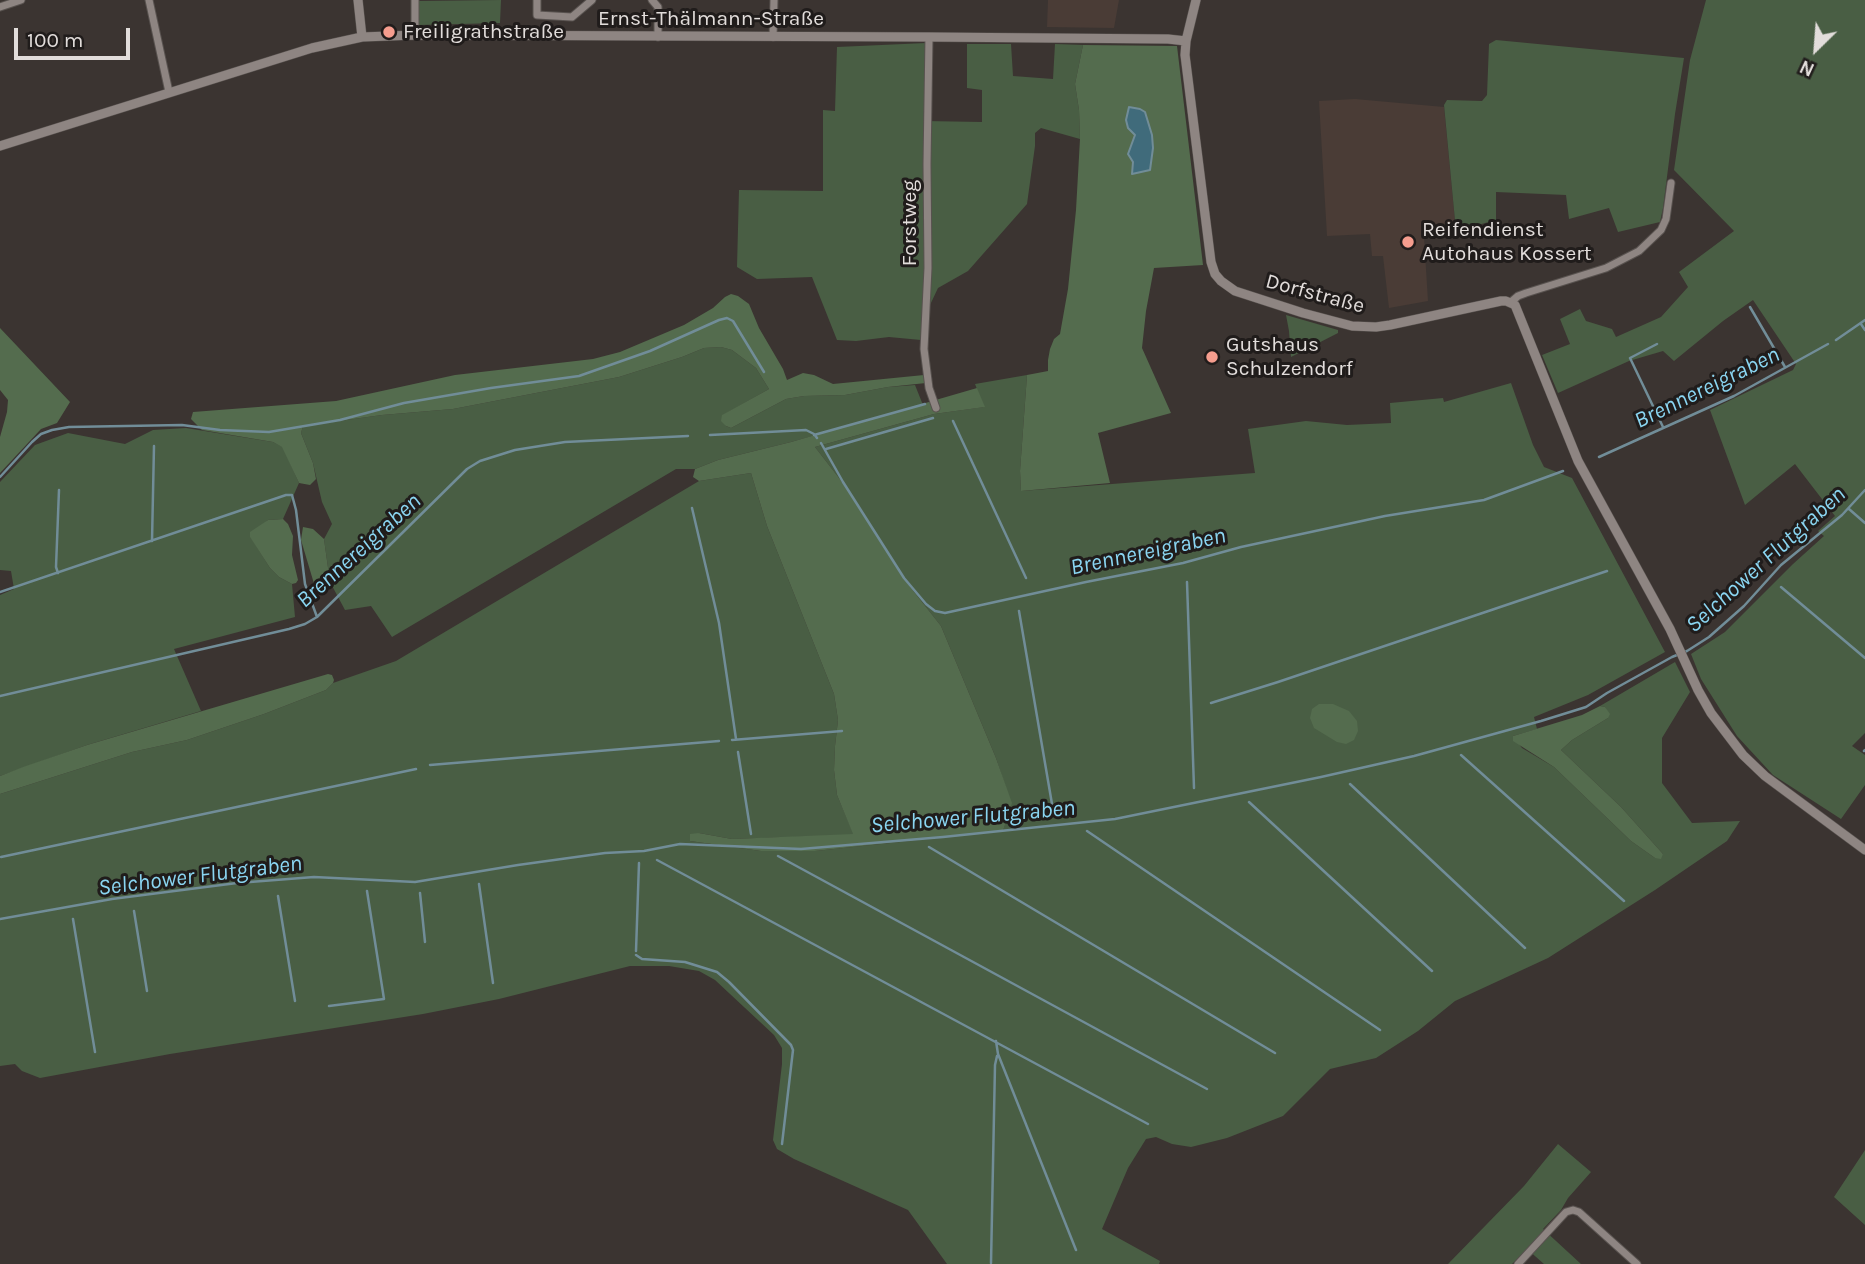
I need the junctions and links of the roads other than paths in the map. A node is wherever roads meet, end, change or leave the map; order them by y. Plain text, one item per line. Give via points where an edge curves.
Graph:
1 (22, 0) edge
2 (149, 0) edge
3 (358, 0) edge
4 (415, 0) edge
5 (537, 0) edge
6 (592, 0) edge
7 (664, 0) edge
8 (774, 0) edge
9 (1196, 0) edge
10 (655, 3) edge
11 (0, 7) edge
12 (415, 35) junction
13 (362, 37) junction
14 (658, 37) junction
15 (773, 37) junction
16 (929, 37) junction
17 (1185, 41) junction
18 (169, 92) junction
19 (0, 146) edge
20 (1671, 183) dead end
21 (1511, 303) junction
22 (936, 408) dead end
23 (1865, 849) edge
24 (1518, 1264) edge
25 (1637, 1264) edge

1 - 11 street
2 - 18 street
3 - 13 street
4 - 12 street
5 - 6 street via 537,15 572,17
7 - 10 street
8 - 15 street
9 - 17 street, Dorfstraße
10 - 14 street
12 - 13 street, Ernst-Thälmann-Straße
12 - 14 street, Ernst-Thälmann-Straße
13 - 18 street, Ernst-Thälmann-Straße
14 - 15 street, Ernst-Thälmann-Straße
15 - 16 street, Ernst-Thälmann-Straße
16 - 17 street, Ernst-Thälmann-Straße
16 - 22 street, Forstweg via 924,349
17 - 21 street, Dorfstraße via 1211,262 1221,281 1236,291 1294,310 1363,327 1501,301
18 - 19 street, Ernst-Thälmann-Straße
20 - 21 street, Dorfstraße via 1661,230 1639,251 1606,268 1518,296
21 - 23 street via 1520,314 1578,461 1712,713 1743,755 1778,788
24 - 25 street via 1573,1210

